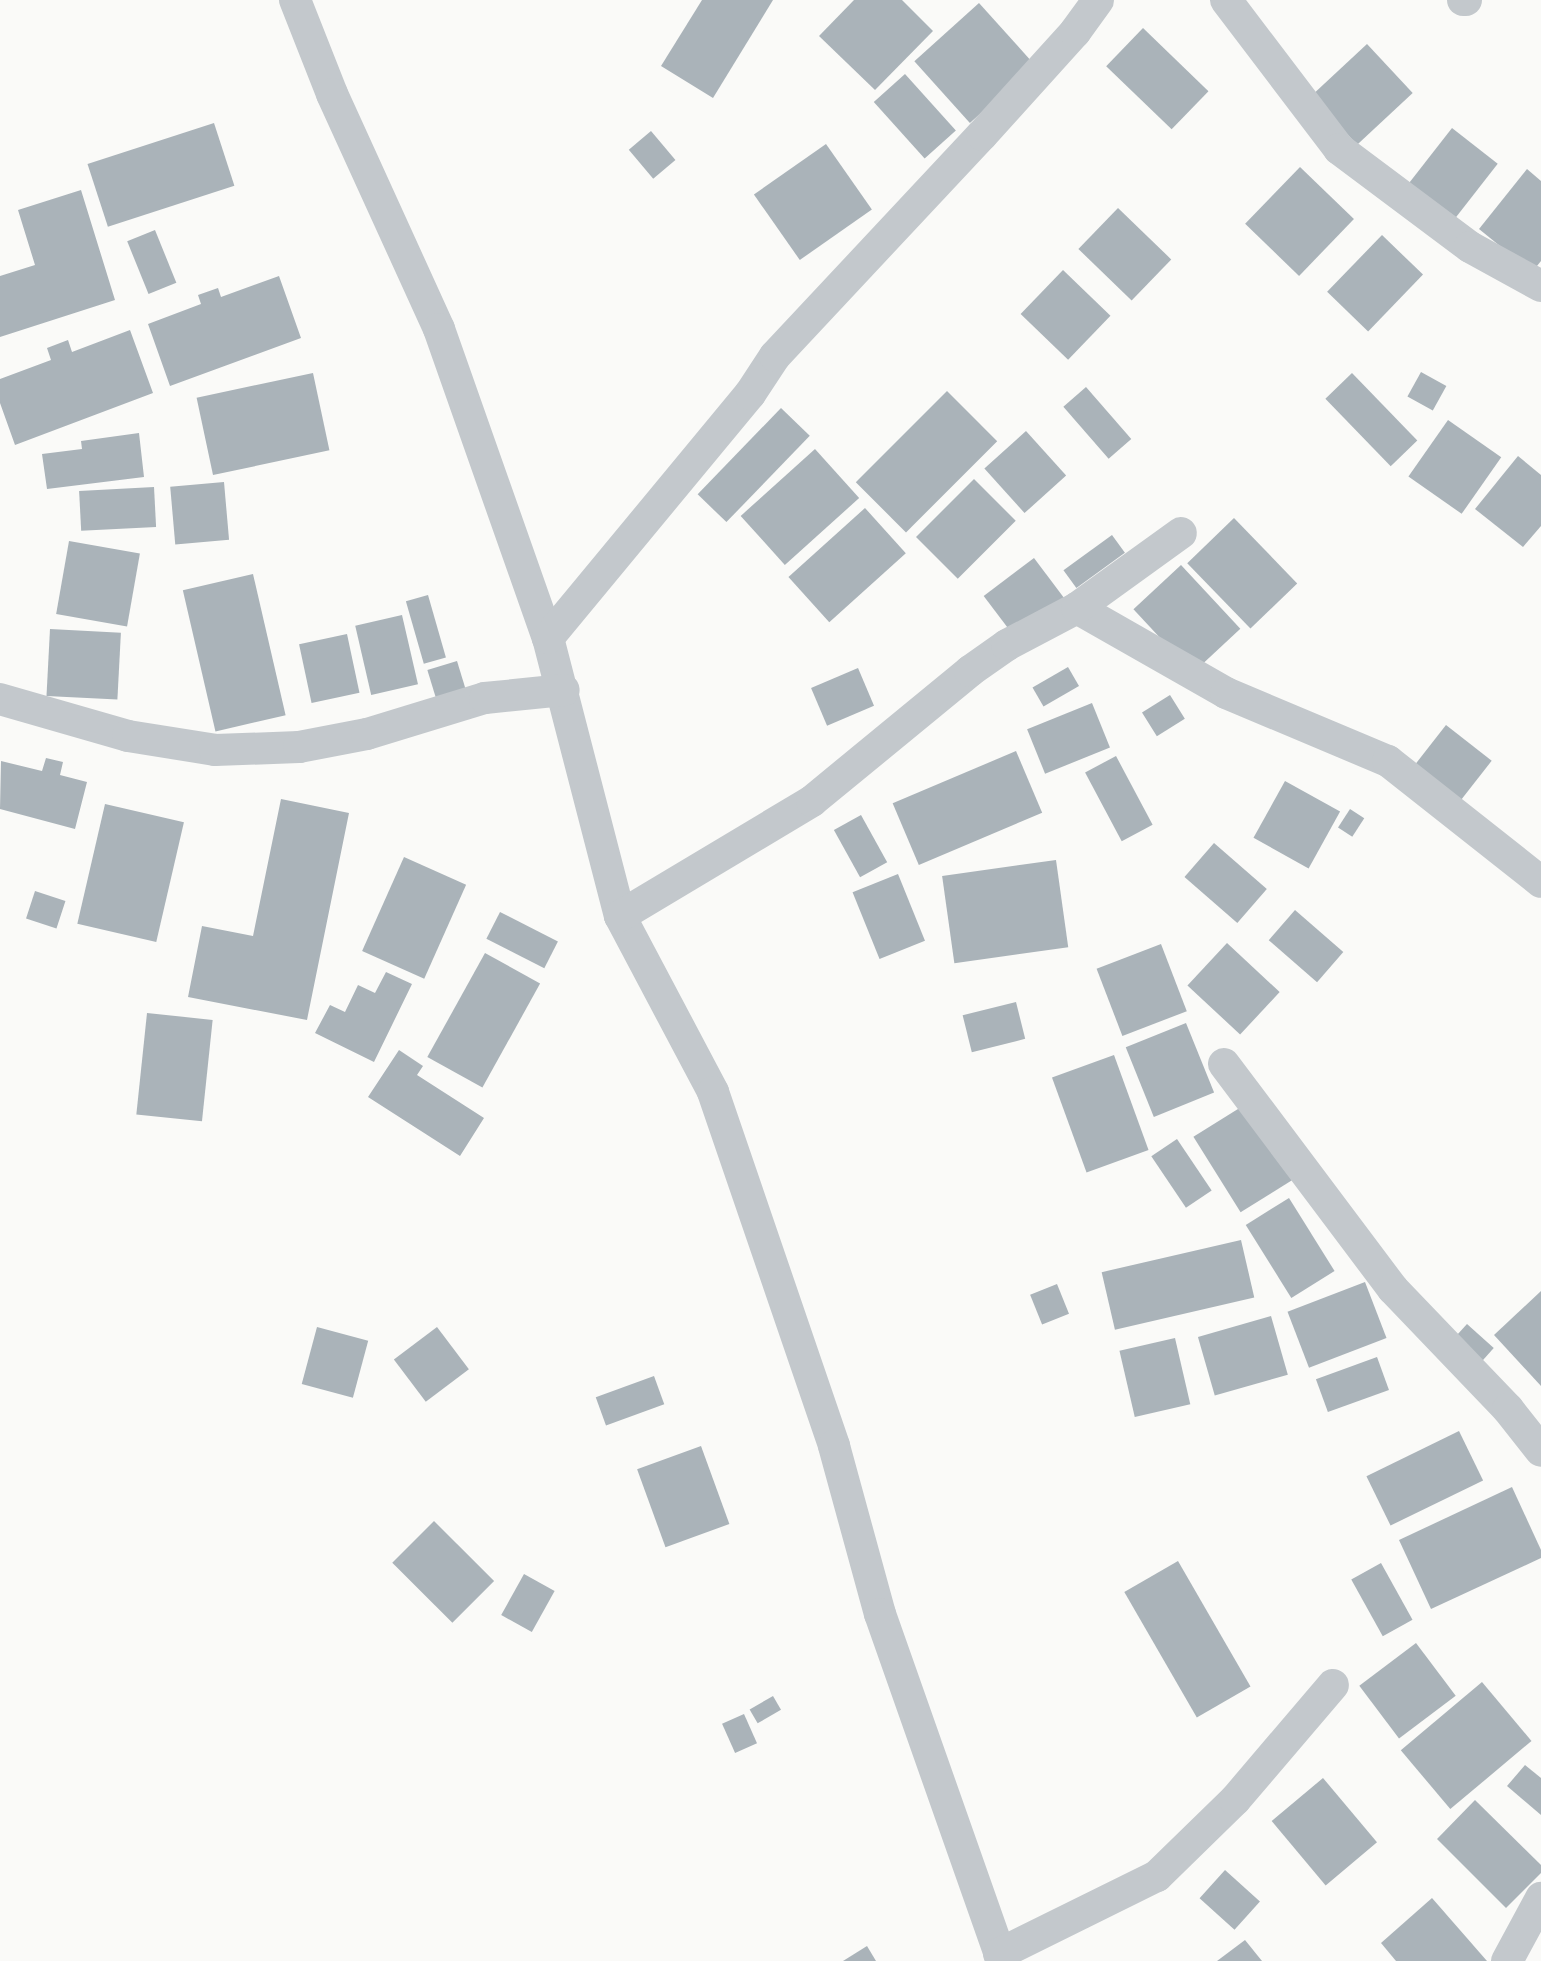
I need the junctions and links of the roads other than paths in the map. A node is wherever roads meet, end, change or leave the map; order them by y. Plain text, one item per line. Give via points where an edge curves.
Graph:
1 (295, 0) edge
2 (1226, 0) edge
3 (1096, 1) edge
4 (1541, 286) edge
5 (1181, 533) dead end
6 (1077, 608) junction
7 (548, 638) junction
8 (564, 690) junction
9 (0, 699) edge
10 (1541, 882) edge
11 (620, 916) junction
12 (1224, 1064) dead end
13 (1541, 1451) edge
14 (1333, 1685) dead end
15 (1541, 1898) edge
16 (1001, 1957) edge
17 (1507, 1961) edge

1 - 7 street via 439,329
2 - 4 street via 1339,149 1470,247
3 - 7 street via 1075,32 982,135 775,356 750,394
5 - 6 street
6 - 10 street via 1226,693 1388,761
6 - 11 street via 970,671 812,801
7 - 8 street
8 - 9 street via 485,698 367,734 299,747 215,750 128,736
8 - 11 street
11 - 16 street via 713,1092 834,1446 880,1614
12 - 13 street via 1393,1289
14 - 16 street via 1235,1800 1157,1876
15 - 17 street

